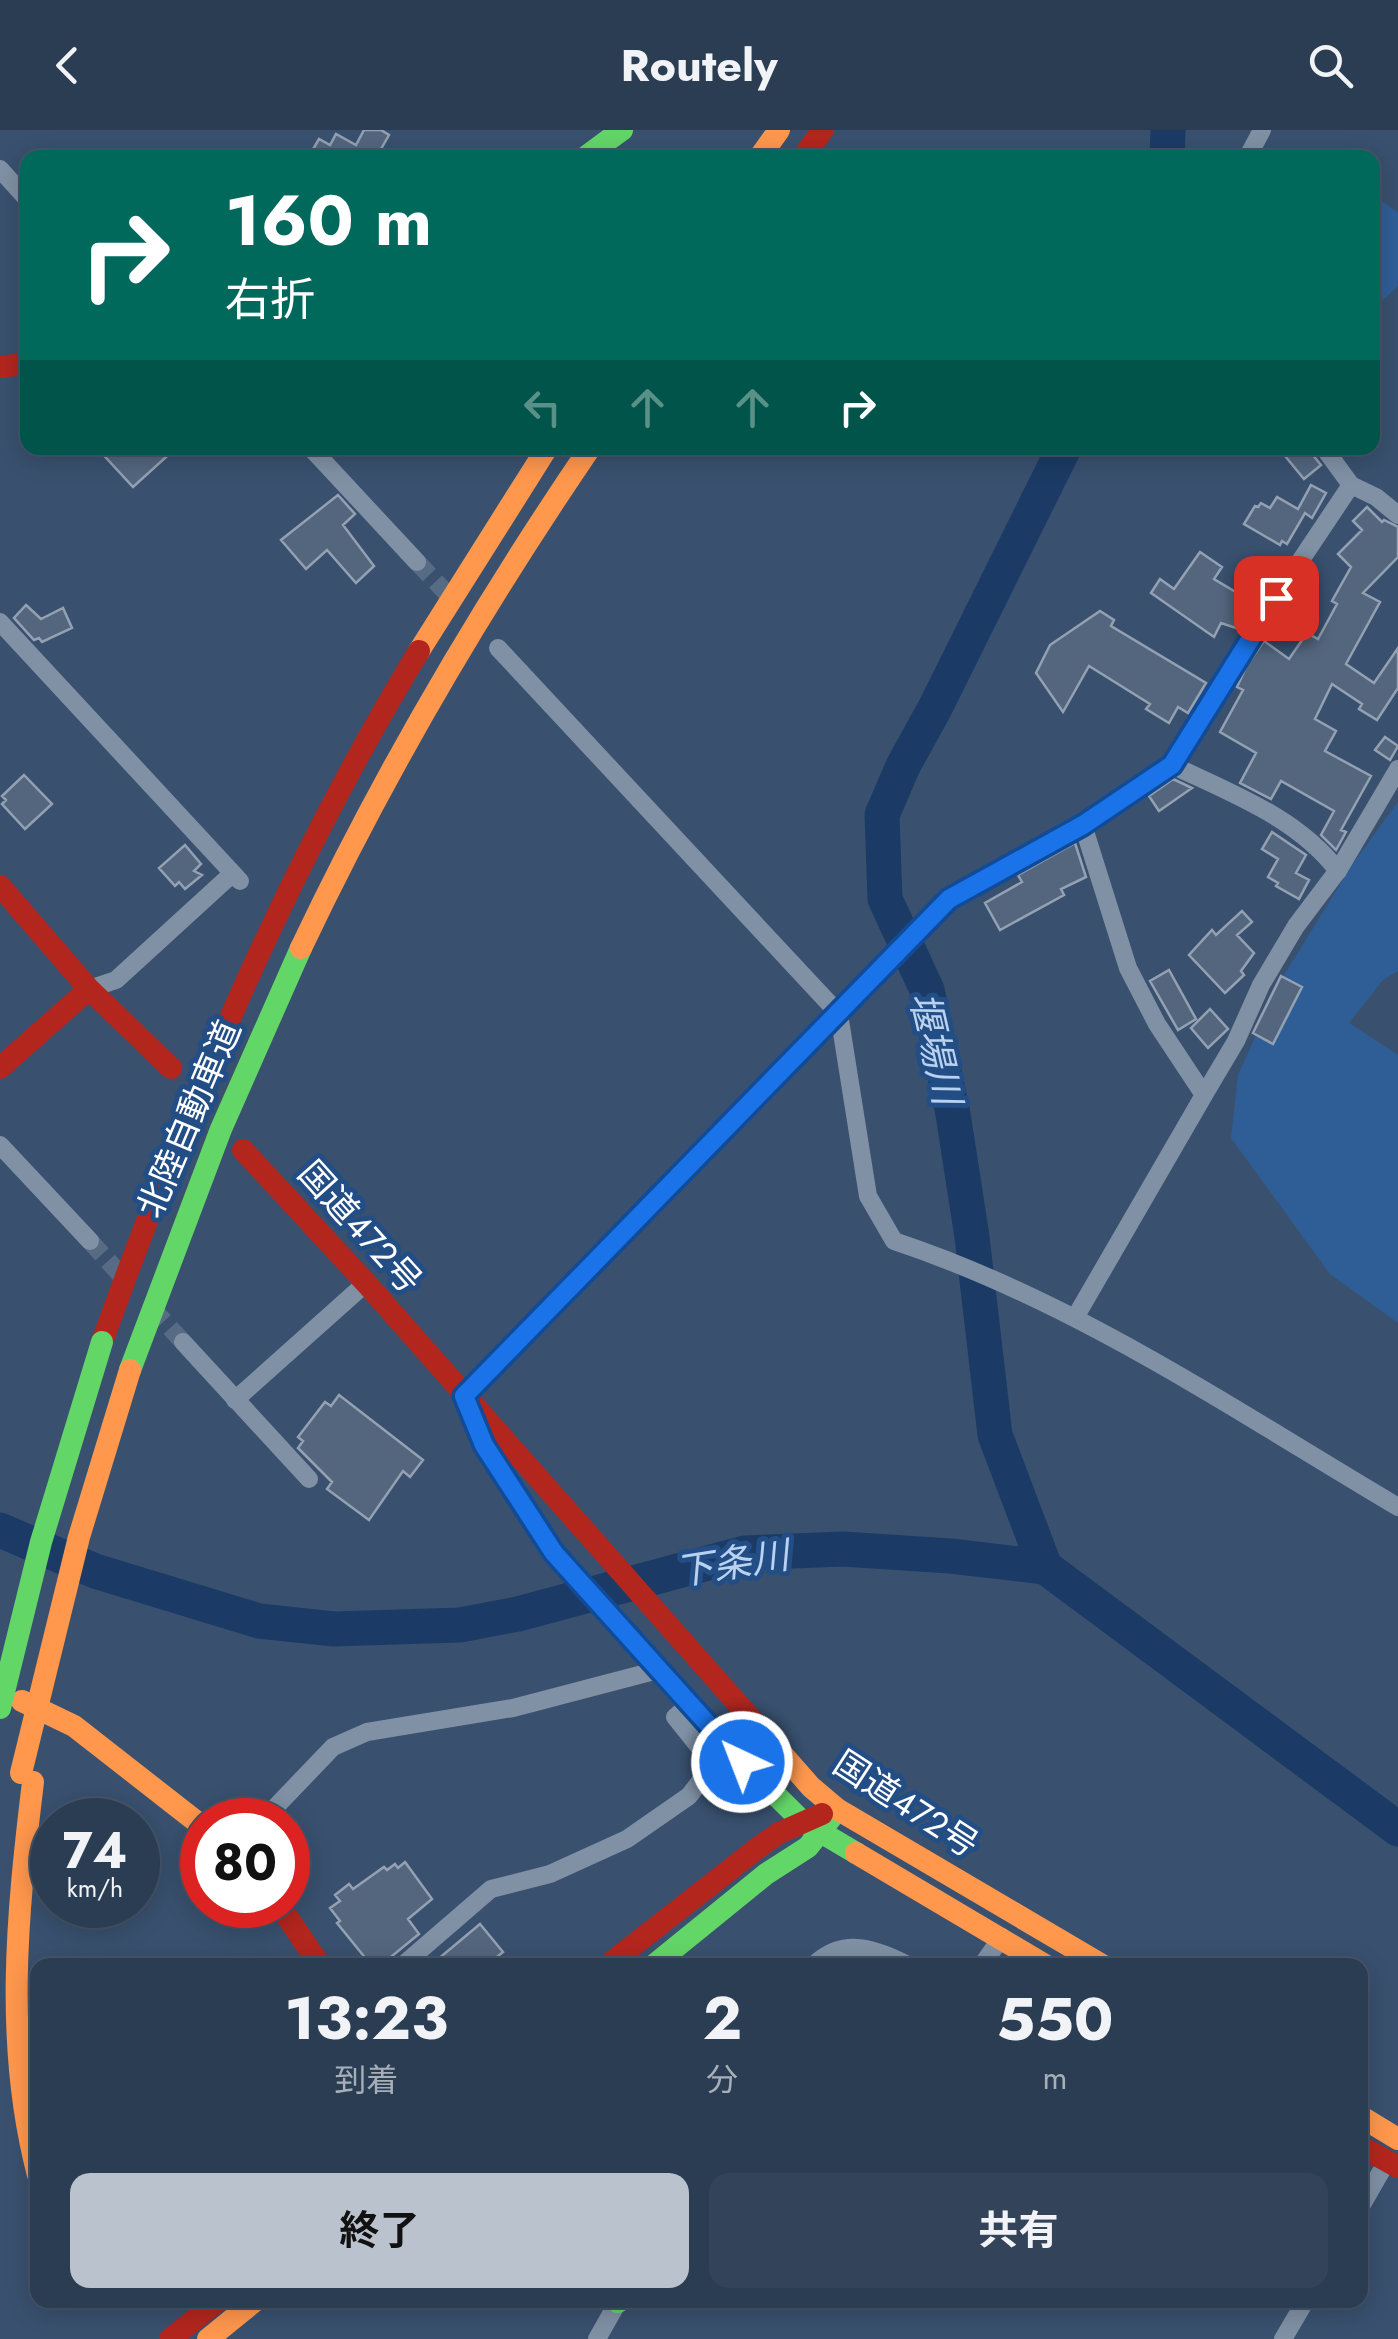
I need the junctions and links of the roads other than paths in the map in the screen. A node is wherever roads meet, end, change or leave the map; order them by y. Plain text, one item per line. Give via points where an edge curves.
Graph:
1 (622, 130) edge
2 (595, 150) edge
3 (0, 170) edge
4 (20, 191) edge
5 (318, 455) edge
6 (543, 455) edge
7 (585, 455) edge
8 (1329, 455) edge
9 (1351, 484) junction
10 (1398, 515) edge
11 (418, 562) tunnel mouth
12 (0, 622) edge
13 (498, 648) dead end
14 (1172, 765) junction
15 (1398, 769) edge
16 (1083, 825) junction
17 (1338, 872) junction
18 (0, 886) edge
19 (89, 990) junction
20 (839, 1014) junction
21 (0, 1068) edge
22 (171, 1068) dead end
23 (1204, 1095) junction
24 (0, 1146) edge
25 (243, 1150) dead end
26 (90, 1242) tunnel mouth
27 (366, 1284) junction
28 (1076, 1316) junction
29 (99, 1341) junction
30 (182, 1342) tunnel mouth
31 (464, 1396) junction
32 (235, 1400) junction
33 (309, 1480) dead end
34 (1398, 1507) edge
35 (0, 1656) edge
36 (658, 1670) junction
37 (0, 1690) edge
38 (689, 1705) junction
39 (0, 1708) edge
40 (27, 1777) junction
41 (284, 1798) edge
42 (180, 1809) edge
43 (836, 1809) junction
44 (811, 1828) junction
45 (0, 1879) edge
46 (1015, 1914) junction
47 (295, 1928) edge
48 (1001, 1940) junction
49 (315, 1958) edge
50 (411, 1958) edge
51 (617, 1958) edge
52 (662, 1958) edge
53 (823, 1958) edge
54 (893, 1958) edge
55 (987, 1958) edge
56 (1033, 1958) edge
57 (1090, 1958) edge
58 (1368, 2121) edge
59 (1398, 2139) edge
60 (30, 2146) edge
61 (1368, 2150) edge
62 (1393, 2164) edge
63 (1368, 2197) edge
64 (208, 2308) edge
65 (246, 2308) edge
66 (272, 2308) edge
67 (614, 2308) edge
68 (1301, 2308) edge
69 (170, 2339) edge
70 (208, 2339) edge
71 (243, 2339) edge
72 (597, 2339) edge
73 (1283, 2339) edge

1 - 2 main road
3 - 4 street
5 - 11 street
6 - 29 main road, 北陸自動車道 via 406,672 333,805 233,1010
7 - 40 main road, 北陸自動車道, bridge via 436,692 314,919 213,1146 130,1370 79,1538
8 - 9 street
9 - 10 street
9 - 14 street
12 - 19 street via 236,877 116,980
13 - 20 street
14 - 16 street
14 - 17 street via 1262,807 1324,853
15 - 17 street
16 - 20 street via 949,899
16 - 23 street via 1128,968
17 - 23 street via 1296,926
18 - 19 main road
19 - 21 main road
19 - 22 main road
20 - 28 street via 868,1196 894,1241
20 - 31 street
23 - 28 street
24 - 26 street
25 - 27 main road, 国道472号
27 - 31 main road, 国道472号
27 - 32 street
28 - 34 street
29 - 35 main road, bridge via 58,1448
29 - 39 main road, 北陸自動車道, bridge
30 - 32 street
31 - 36 main road, 国道472号 via 484,1445 554,1553
31 - 43 main road, 国道472号
32 - 33 street
36 - 38 main road, 国道472号
36 - 41 street via 513,1708 366,1732 333,1747
37 - 42 main road via 74,1726
38 - 44 main road, 国道472号
38 - 50 street via 675,1717 707,1757 707,1772 689,1796 627,1839 550,1874 491,1890
40 - 45 main road, 北陸自動車道
40 - 60 main road via 13,2000 17,2101
43 - 44 main road
43 - 46 main road, 国道472号
44 - 48 main road, 国道472号
44 - 51 main road via 759,1847
44 - 52 main road
46 - 48 street
46 - 57 main road, 国道472号
47 - 49 main road
48 - 55 street
48 - 56 main road, 国道472号
53 - 54 street via 849,1947
58 - 59 main road
61 - 62 main road
62 - 63 street
64 - 69 main road
65 - 70 main road
66 - 71 main road
67 - 72 street
68 - 73 street

